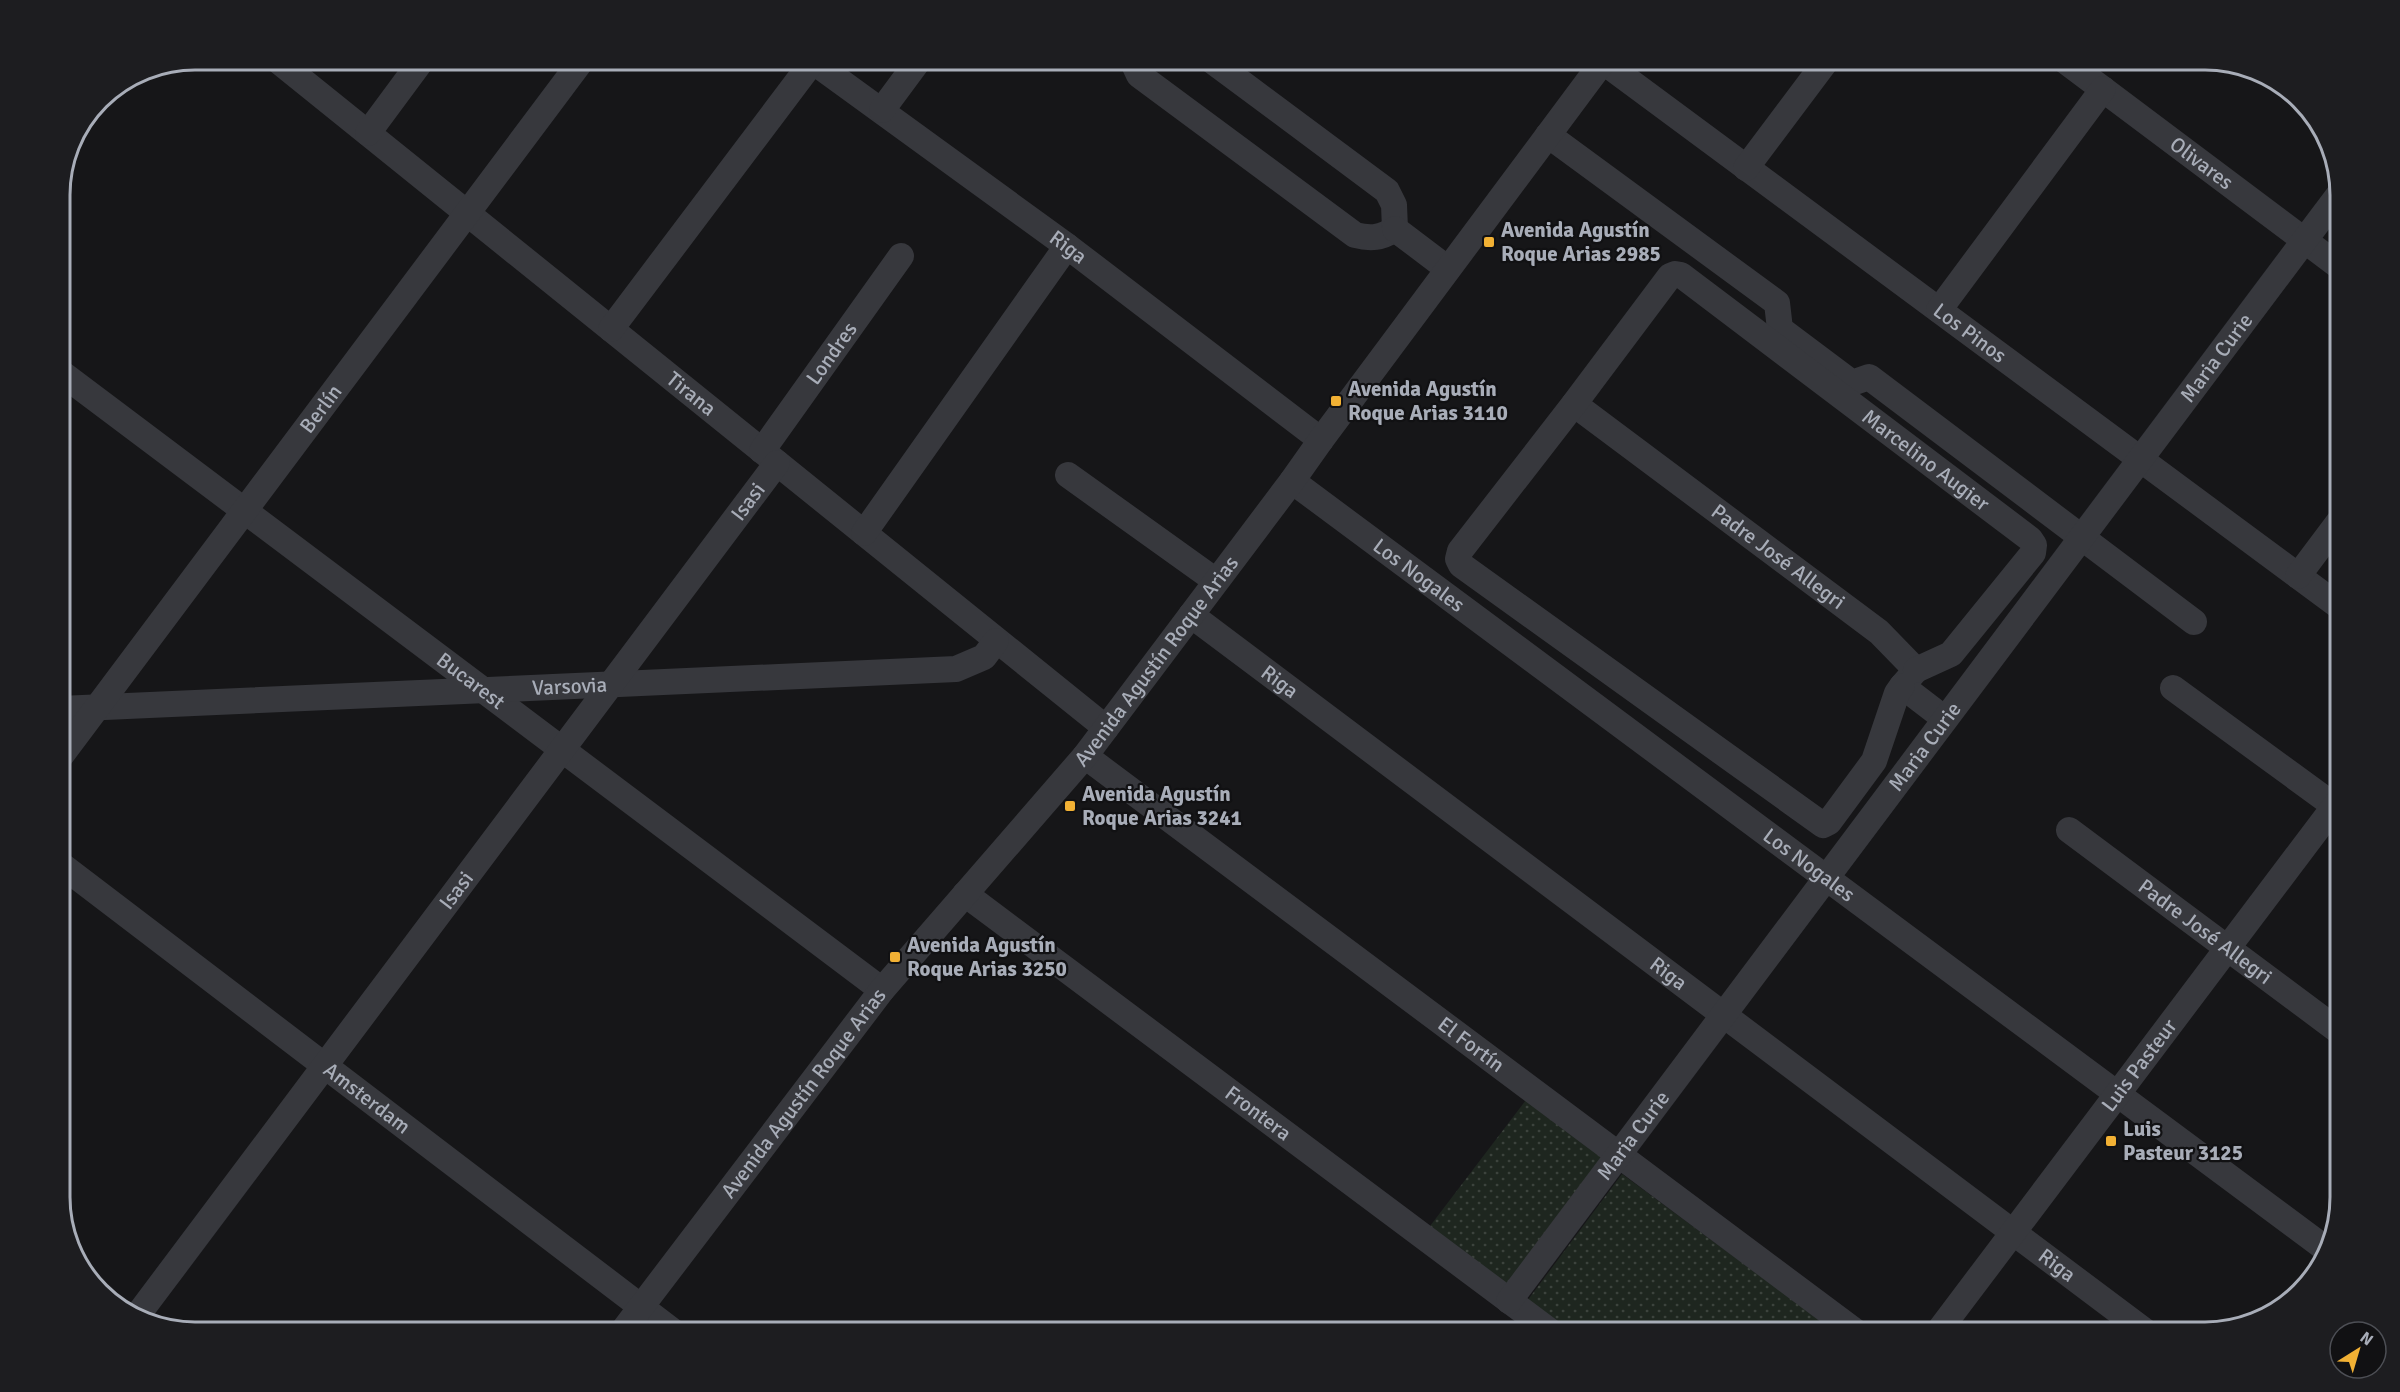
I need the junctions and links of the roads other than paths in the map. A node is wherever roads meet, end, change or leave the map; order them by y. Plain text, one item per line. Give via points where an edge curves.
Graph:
1 (289, 70) edge
2 (415, 70) edge
3 (574, 70) edge
4 (805, 70) edge
5 (825, 70) edge
6 (912, 70) edge
7 (1137, 70) edge
8 (1224, 70) edge
9 (1596, 70) edge
10 (1616, 70) edge
11 (1820, 70) edge
12 (2077, 70) edge
13 (2103, 89) junction
14 (882, 110) junction
15 (368, 133) junction
16 (1548, 135) junction
17 (1746, 168) junction
18 (2329, 207) edge
19 (467, 213) junction
20 (1395, 229) junction
21 (2304, 240) junction
22 (1067, 246) junction
23 (901, 256) dead end
24 (2329, 259) edge
25 (1448, 269) junction
26 (1939, 310) junction
27 (611, 329) junction
28 (71, 380) edge
29 (1574, 404) junction
30 (1321, 440) junction
31 (770, 457) junction
32 (2140, 459) junction
33 (1068, 475) dead end
34 (1292, 481) junction
35 (245, 511) junction
36 (864, 533) junction
37 (2329, 534) edge
38 (2082, 537) junction
39 (2298, 576) junction
40 (1216, 581) junction
41 (2329, 599) edge
42 (1191, 615) junction
43 (2194, 622) dead end
44 (996, 641) junction
45 (1909, 678) junction
46 (611, 684) junction
47 (2173, 688) dead end
48 (483, 690) junction
49 (98, 707) junction
50 (71, 708) edge
51 (1945, 719) junction
52 (1106, 728) junction
53 (71, 743) edge
54 (562, 749) junction
55 (1085, 756) junction
56 (2330, 799) edge
57 (2330, 816) edge
58 (2069, 830) dead end
59 (71, 872) edge
60 (1827, 880) junction
61 (965, 894) junction
62 (2227, 948) junction
63 (882, 990) junction
64 (1724, 1015) junction
65 (2330, 1024) edge
66 (324, 1065) junction
67 (2117, 1094) junction
68 (1619, 1155) junction
69 (2013, 1232) junction
70 (2320, 1244) edge
71 (1509, 1301) junction
72 (641, 1307) junction
73 (142, 1309) edge
74 (630, 1322) edge
75 (661, 1322) edge
76 (1537, 1322) edge
77 (1843, 1322) edge
78 (1946, 1322) edge
79 (2133, 1322) edge

1 - 15 street, Tirana
2 - 15 street
3 - 19 street, Berlín
4 - 27 street
5 - 14 street, Riga
6 - 14 street
7 - 20 street via 1355,235 1370,239
8 - 20 street via 1387,191 1394,204
9 - 16 street, Avenida Agustín Roque Arias
10 - 17 street, Los Pinos
11 - 17 street
12 - 13 street, Olivares
13 - 21 street, Olivares
13 - 26 street
14 - 22 street, Riga
15 - 19 street, Tirana
16 - 25 street, Avenida Agustín Roque Arias
16 - 38 street via 1777,303 1780,329 1852,383 1869,377
17 - 26 street, Los Pinos
18 - 21 street, Maria Curie
19 - 27 street, Tirana
19 - 35 street, Berlín
20 - 25 street
21 - 24 street, Olivares
21 - 32 street, Maria Curie
22 - 30 street, Riga
22 - 36 street
23 - 31 street, Londres
25 - 30 street, Avenida Agustín Roque Arias
26 - 32 street, Los Pinos
27 - 31 street, Tirana
28 - 35 street, Bucarest
29 - 45 street, Padre José Allegri via 1879,632
29 - 45 street, Marcelino Augier via 1670,276 1681,275 2030,539 2033,553 1951,654
29 - 45 street via 1460,550 1461,565 1823,825 1874,761 1897,693
30 - 34 street, Avenida Agustín Roque Arias
31 - 36 street, Tirana
31 - 46 street, Isasi
32 - 38 street, Maria Curie
32 - 39 street, Los Pinos
33 - 40 street
34 - 40 street, Avenida Agustín Roque Arias
34 - 60 street, Los Nogales
35 - 48 street, Bucarest
35 - 49 street, Berlín
36 - 44 street, Tirana
37 - 39 street
38 - 43 street
38 - 51 street, Maria Curie
39 - 41 street, Los Pinos
40 - 42 street, Avenida Agustín Roque Arias
42 - 52 street, Avenida Agustín Roque Arias
42 - 64 street, Riga
44 - 46 street, Varsovia via 984,657 956,669
44 - 52 street, Tirana
45 - 51 street, Padre José Allegri
46 - 48 street, Varsovia
46 - 54 street, Isasi
47 - 56 street
48 - 49 street, Varsovia
48 - 54 street, Bucarest
49 - 50 street, Varsovia
49 - 53 street, Berlín
51 - 60 street, Maria Curie
52 - 55 street, Avenida Agustín Roque Arias
54 - 63 street, Bucarest
54 - 66 street, Isasi
55 - 61 street, Avenida Agustín Roque Arias
55 - 68 street, El Fortín
57 - 62 street, Luis Pasteur
58 - 62 street, Padre José Allegri
59 - 66 street, Amsterdam
60 - 64 street, Maria Curie
60 - 67 street, Los Nogales
61 - 63 street, Avenida Agustín Roque Arias
61 - 71 street, Frontera
62 - 65 street, Padre José Allegri
62 - 67 street, Luis Pasteur
63 - 72 street, Avenida Agustín Roque Arias
64 - 68 street, Maria Curie
64 - 69 street, Riga
66 - 72 street, Amsterdam
66 - 73 street, Isasi
67 - 69 street, Luis Pasteur
67 - 70 street, Los Nogales
68 - 71 street, Maria Curie
68 - 77 street, El Fortín
69 - 78 street, Luis Pasteur
69 - 79 street, Riga
71 - 76 street, Frontera
72 - 74 street, Avenida Agustín Roque Arias
72 - 75 street, Amsterdam

